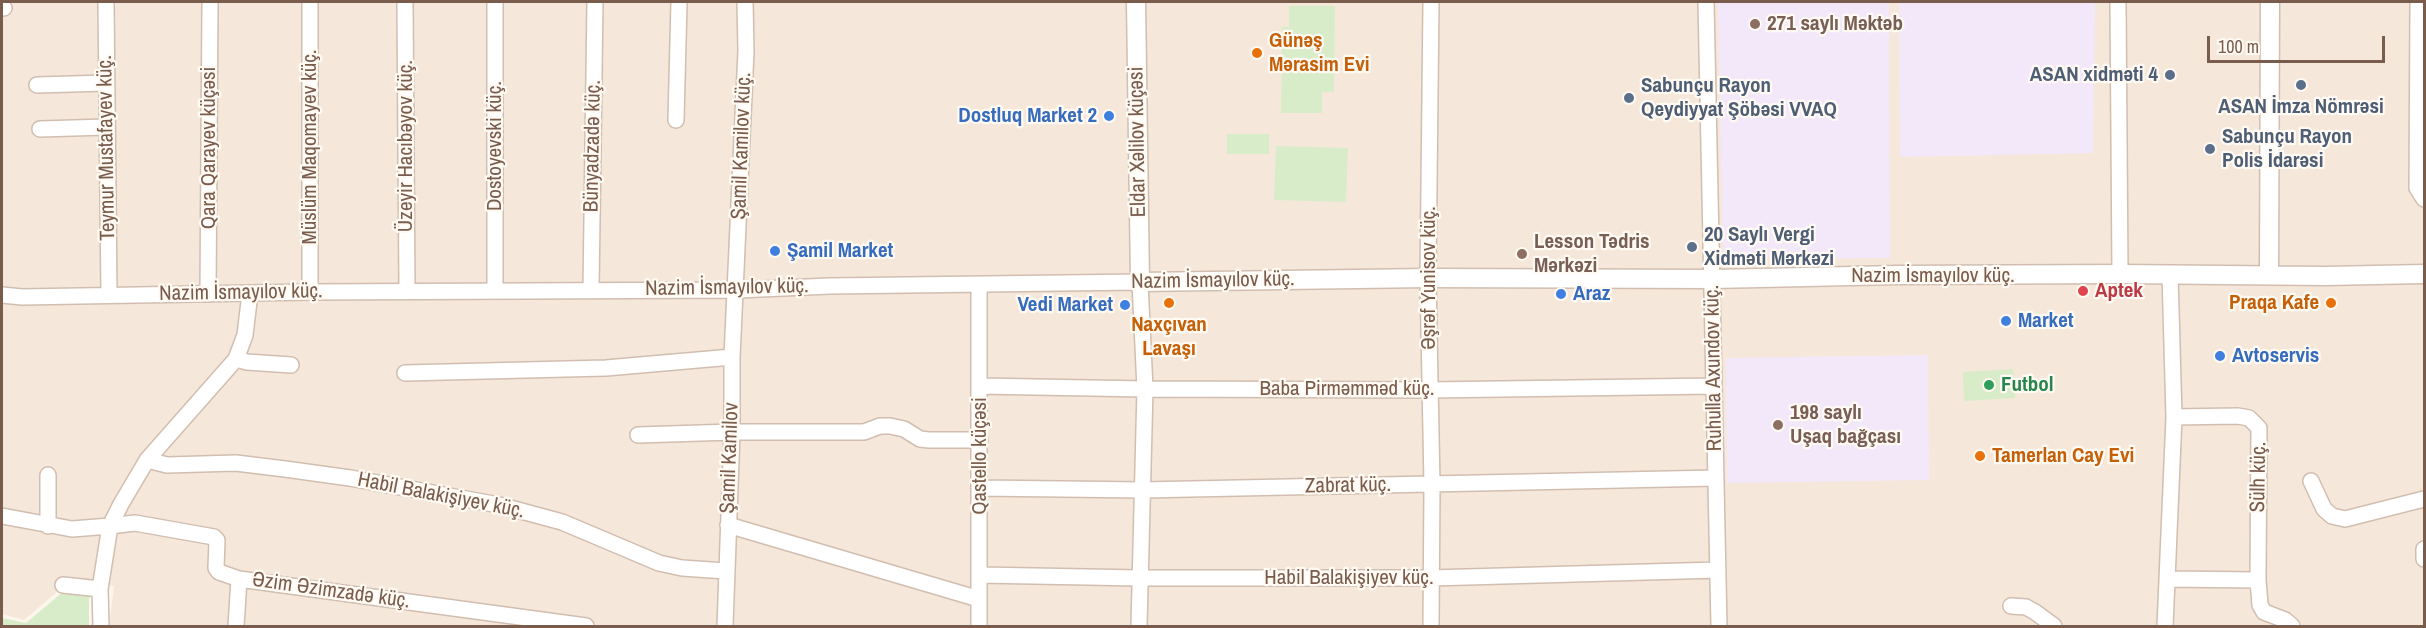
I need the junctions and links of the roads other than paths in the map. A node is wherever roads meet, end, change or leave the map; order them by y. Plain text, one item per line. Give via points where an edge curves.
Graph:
1 (106, 2) edge
2 (210, 2) edge
3 (310, 2) edge
4 (405, 2) edge
5 (495, 2) edge
6 (595, 2) edge
7 (678, 2) edge
8 (745, 2) edge
9 (1136, 2) edge
10 (1431, 2) edge
11 (1706, 2) edge
12 (2118, 2) edge
13 (2270, 2) edge
14 (2418, 2) edge
15 (106, 83) junction
16 (37, 85) dead end
17 (2421, 105) edge
18 (675, 120) dead end
19 (106, 128) junction
20 (40, 129) dead end
21 (2424, 199) edge
22 (2120, 274) junction
23 (2170, 274) junction
24 (2424, 274) edge
25 (2269, 275) junction
26 (1428, 278) junction
27 (1713, 279) junction
28 (1140, 282) junction
29 (979, 285) junction
30 (591, 290) junction
31 (736, 290) junction
32 (407, 291) junction
33 (495, 291) junction
34 (310, 292) junction
35 (250, 293) junction
36 (207, 294) junction
37 (109, 295) junction
38 (2, 296) edge
39 (732, 357) junction
40 (236, 359) junction
41 (291, 365) dead end
42 (405, 373) dead end
43 (980, 386) junction
44 (1714, 386) junction
45 (1145, 389) junction
46 (1430, 390) junction
47 (2174, 417) junction
48 (732, 432) junction
49 (638, 435) dead end
50 (980, 440) junction
51 (147, 460) junction
52 (48, 475) dead end
53 (1716, 478) junction
54 (2311, 481) dead end
55 (1432, 485) junction
56 (980, 488) junction
57 (1143, 490) junction
58 (2424, 499) edge
59 (2424, 505) edge
60 (2, 516) edge
61 (728, 525) junction
62 (48, 526) junction
63 (110, 526) junction
64 (2424, 549) edge
65 (2424, 559) edge
66 (1718, 570) junction
67 (726, 571) junction
68 (980, 575) junction
69 (1140, 578) junction
70 (1431, 578) junction
71 (239, 579) junction
72 (2168, 579) junction
73 (2258, 580) junction
74 (63, 585) dead end
75 (100, 590) junction
76 (979, 599) junction
77 (2011, 606) dead end
78 (101, 627) edge
79 (236, 627) edge
80 (586, 627) edge
81 (725, 627) edge
82 (979, 627) edge
83 (1139, 627) edge
84 (1431, 627) edge
85 (1719, 627) edge
86 (2054, 627) edge
87 (2165, 627) edge
88 (2292, 627) edge

1 - 15 street, Teymur Mustafayev küç.
2 - 36 street, Qara Qarayev küçəsi
3 - 34 street, Müslüm Maqomayev küç.
4 - 32 street, Üzeyir Hacıbəyov küç.
5 - 33 street, Dostoyevski küç.
6 - 30 street, Bünyadzadə küç.
7 - 18 street
8 - 31 street, Şamil Kamilov küç.
9 - 28 street, Eldar Xəlilov küçəsi
10 - 26 street, Əşrəf Yunisov küç.
11 - 27 street, Ruhulla Axundov küç.
12 - 22 street
13 - 25 street
14 - 17 street
15 - 16 street
15 - 19 street, Teymur Mustafayev küç.
17 - 21 street via 2417,188
19 - 20 street
19 - 37 street, Teymur Mustafayev küç.
22 - 23 street, Nazim İsmayılov küç.
22 - 27 street, Nazim İsmayılov küç.
23 - 25 street, Nazim İsmayılov küç.
23 - 47 street
24 - 25 street, Nazim İsmayılov küç.
26 - 27 street, Nazim İsmayılov küç.
26 - 28 street, Nazim İsmayılov küç.
26 - 46 street, Əşrəf Yunisov küç.
27 - 44 street, Ruhulla Axundov küç.
28 - 29 street, Nazim İsmayılov küç.
28 - 45 street
29 - 31 street, Nazim İsmayılov küç.
29 - 43 street, Qastello küçəsi
30 - 31 street, Nazim İsmayılov küç.
30 - 33 street, Nazim İsmayılov küç.
31 - 39 street, Şamil Kamilov
32 - 33 street, Nazim İsmayılov küç.
32 - 34 street, Nazim İsmayılov küç.
34 - 35 street, Nazim İsmayılov küç.
35 - 36 street, Nazim İsmayılov küç.
35 - 40 street via 245,335
36 - 37 street, Nazim İsmayılov küç.
37 - 38 street, Nazim İsmayılov küç.
39 - 42 street via 606,368
39 - 48 street, Şamil Kamilov
40 - 41 street
40 - 51 street
43 - 45 street, Baba Pirməmməd küç.
43 - 50 street, Qastello küçəsi
44 - 46 street, Baba Pirməmməd küç.
44 - 53 street, Ruhulla Axundov küç.
45 - 46 street, Baba Pirməmməd küç.
45 - 57 street
46 - 55 street, Əşrəf Yunisov küç.
47 - 72 street
47 - 73 street, Sülh küç. via 2238,416 2249,418 2259,428
48 - 49 street
48 - 50 street via 864,432 890,426 920,439
48 - 61 street, Şamil Kamilov
50 - 56 street, Qastello küçəsi
51 - 63 street
51 - 67 street, Habil Balakişiyev küç. via 167,465 236,463 285,469 499,505 562,522 659,563
52 - 62 street
53 - 55 street, Zabrat küç.
53 - 66 street, Ruhulla Axundov küç.
54 - 58 street via 2324,509 2345,519
55 - 57 street, Zabrat küç.
55 - 70 street, Əşrəf Yunisov küç.
56 - 57 street, Zabrat küç.
56 - 68 street, Qastello küçəsi
57 - 69 street
58 - 59 street
60 - 62 street
61 - 67 street, Şamil Kamilov
61 - 76 street
62 - 63 street
63 - 71 street, Əzim Əzimzadə küç. via 135,523 214,537 218,544 216,568
63 - 75 street
64 - 65 street
66 - 70 street, Habil Balakişiyev küç.
66 - 85 street, Ruhulla Axundov küç.
67 - 81 street, Şamil Kamilov
68 - 69 street, Habil Balakişiyev küç.
68 - 76 street, Qastello küçəsi
69 - 70 street, Habil Balakişiyev küç.
69 - 83 street
70 - 84 street, Əşrəf Yunisov küç.
71 - 79 street
71 - 80 street, Əzim Əzimzadə küç.
72 - 73 street
72 - 87 street
73 - 88 street, Sülh küç. via 2264,612
74 - 75 street
75 - 78 street
76 - 82 street, Qastello küçəsi
77 - 86 street via 2035,612

